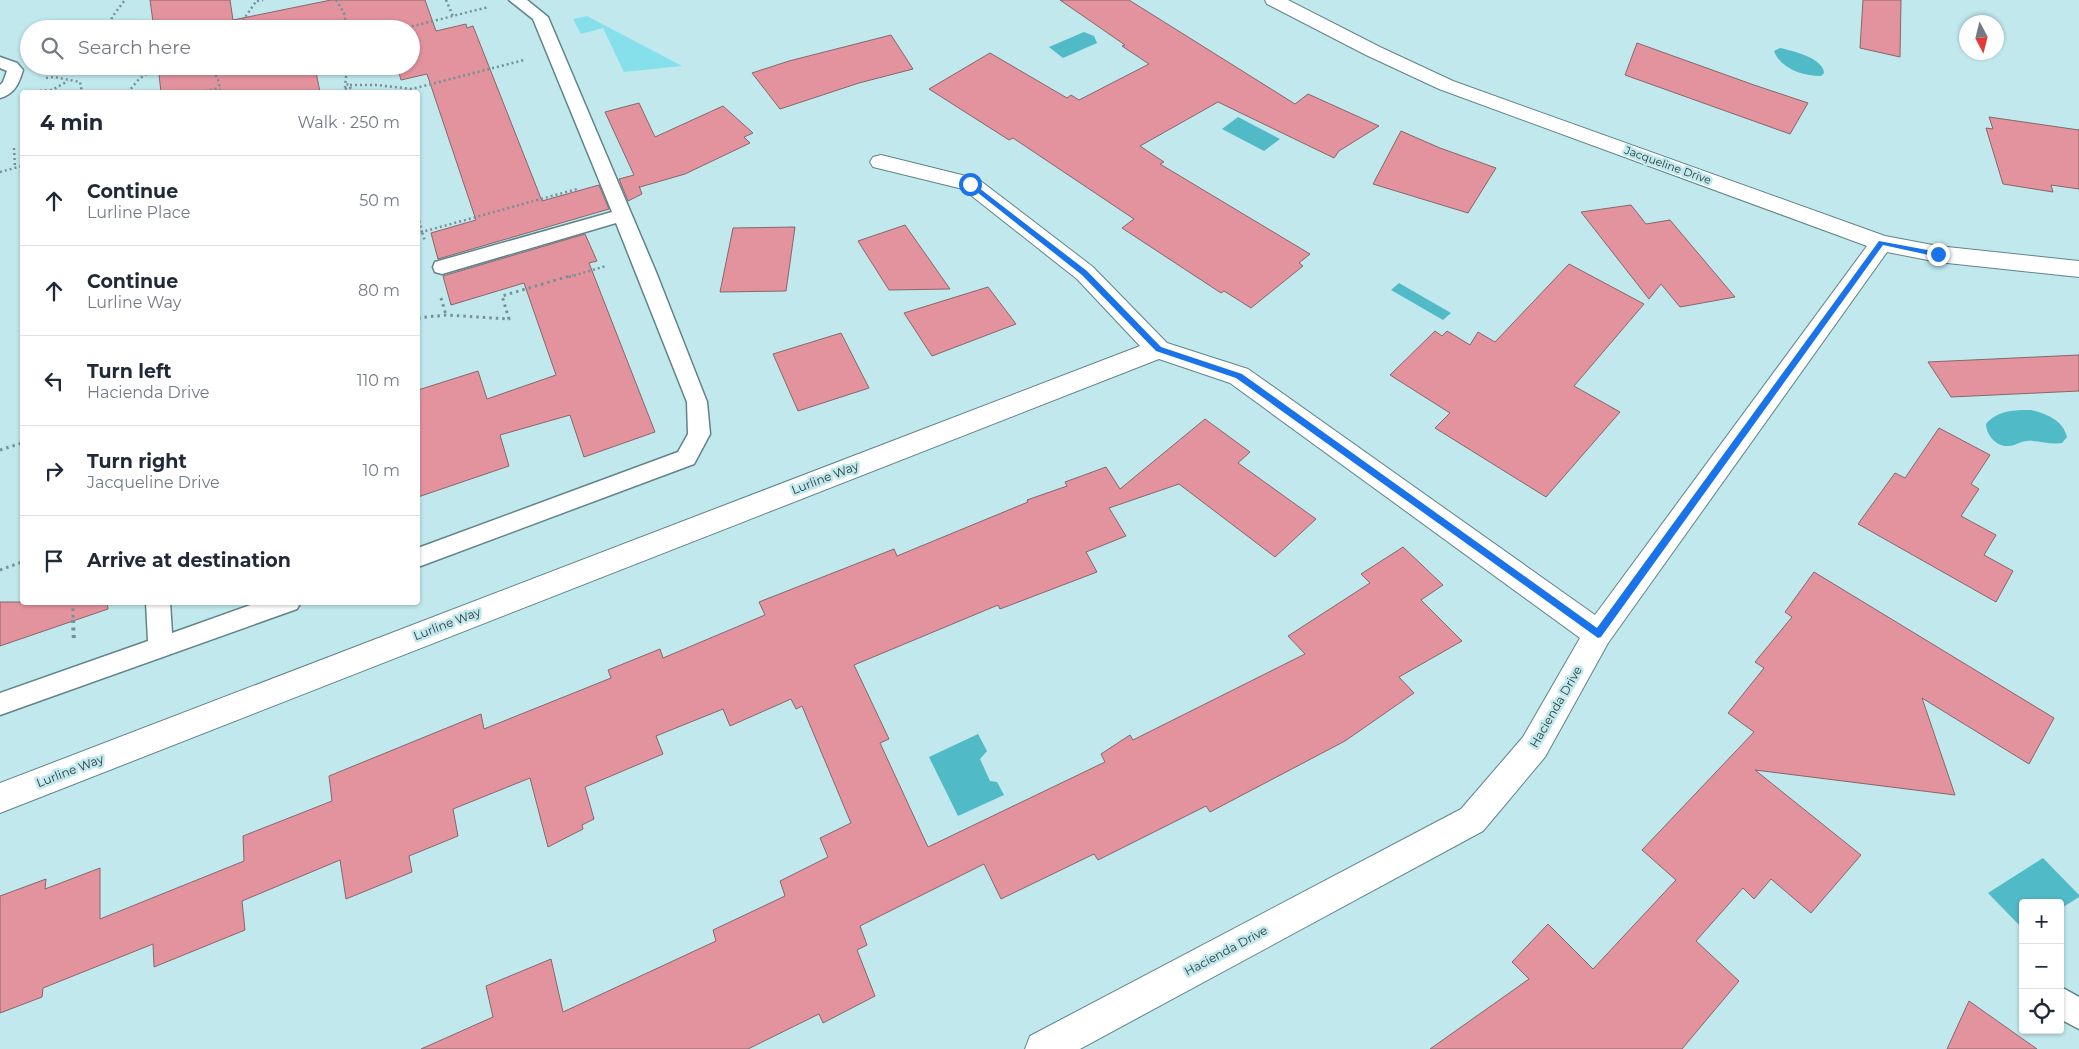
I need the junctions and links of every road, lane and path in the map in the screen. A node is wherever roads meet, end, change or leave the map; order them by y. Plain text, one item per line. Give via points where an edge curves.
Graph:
1 (125, 0) edge
2 (263, 0) edge
3 (336, 0) edge
4 (446, 0) edge
5 (517, 0) edge
6 (1274, 0) edge
7 (257, 1) edge
8 (488, 7) dead end
9 (453, 16) junction
10 (112, 20) edge
11 (243, 20) edge
12 (346, 20) edge
13 (420, 24) edge
14 (527, 60) dead end
15 (0, 62) edge
16 (145, 75) edge
17 (216, 75) edge
18 (346, 75) edge
19 (40, 78) dead end
20 (69, 80) junction
21 (345, 87) junction
22 (220, 88) joint
23 (55, 90) edge
24 (82, 90) edge
25 (130, 90) edge
26 (210, 90) edge
27 (343, 90) edge
28 (401, 90) edge
29 (409, 90) edge
30 (0, 92) edge
31 (14, 148) dead end
32 (881, 162) dead end
33 (20, 167) edge
34 (15, 168) junction
35 (0, 172) edge
36 (607, 181) junction
37 (622, 215) junction
38 (420, 224) edge
39 (422, 232) joint
40 (1881, 243) junction
41 (614, 263) dead end
42 (442, 268) dead end
43 (2079, 269) edge
44 (420, 318) edge
45 (1158, 349) junction
46 (20, 444) edge
47 (0, 450) edge
48 (420, 556) edge
49 (20, 563) edge
50 (0, 570) edge
51 (158, 605) edge
52 (281, 605) edge
53 (1598, 634) junction
54 (161, 648) junction
55 (0, 704) edge
56 (0, 798) edge
57 (2064, 1005) edge
58 (2079, 1014) edge
59 (1043, 1049) edge

1 - 10 path
2 - 7 path
3 - 12 path via 342,6
4 - 9 path
5 - 36 lane via 540,17
6 - 40 street, Jacqueline Drive via 1373,52 1446,85
7 - 11 path
8 - 9 path
9 - 13 path
14 - 29 path
15 - 30 lane via 16,70 11,84
16 - 25 path
17 - 22 path
18 - 21 path
19 - 20 path
20 - 23 path
20 - 24 path via 80,82
21 - 27 path
21 - 28 path via 384,86
22 - 26 path
31 - 34 path
32 - 45 street via 970,184 1085,273
33 - 34 path
34 - 35 path
36 - 37 lane
36 - 39 path
37 - 42 lane
37 - 48 lane via 697,402 699,434 686,458
38 - 39 path
40 - 43 street, Jacqueline Drive via 1938,254
40 - 53 street, Hacienda Drive
41 - 44 path via 502,296 509,320 446,315
45 - 53 street via 1239,376
45 - 56 street, Lurline Way
46 - 47 path
49 - 50 path
51 - 54 lane
52 - 54 lane
53 - 59 street, Hacienda Drive via 1534,747 1472,820
54 - 55 lane
57 - 58 lane

